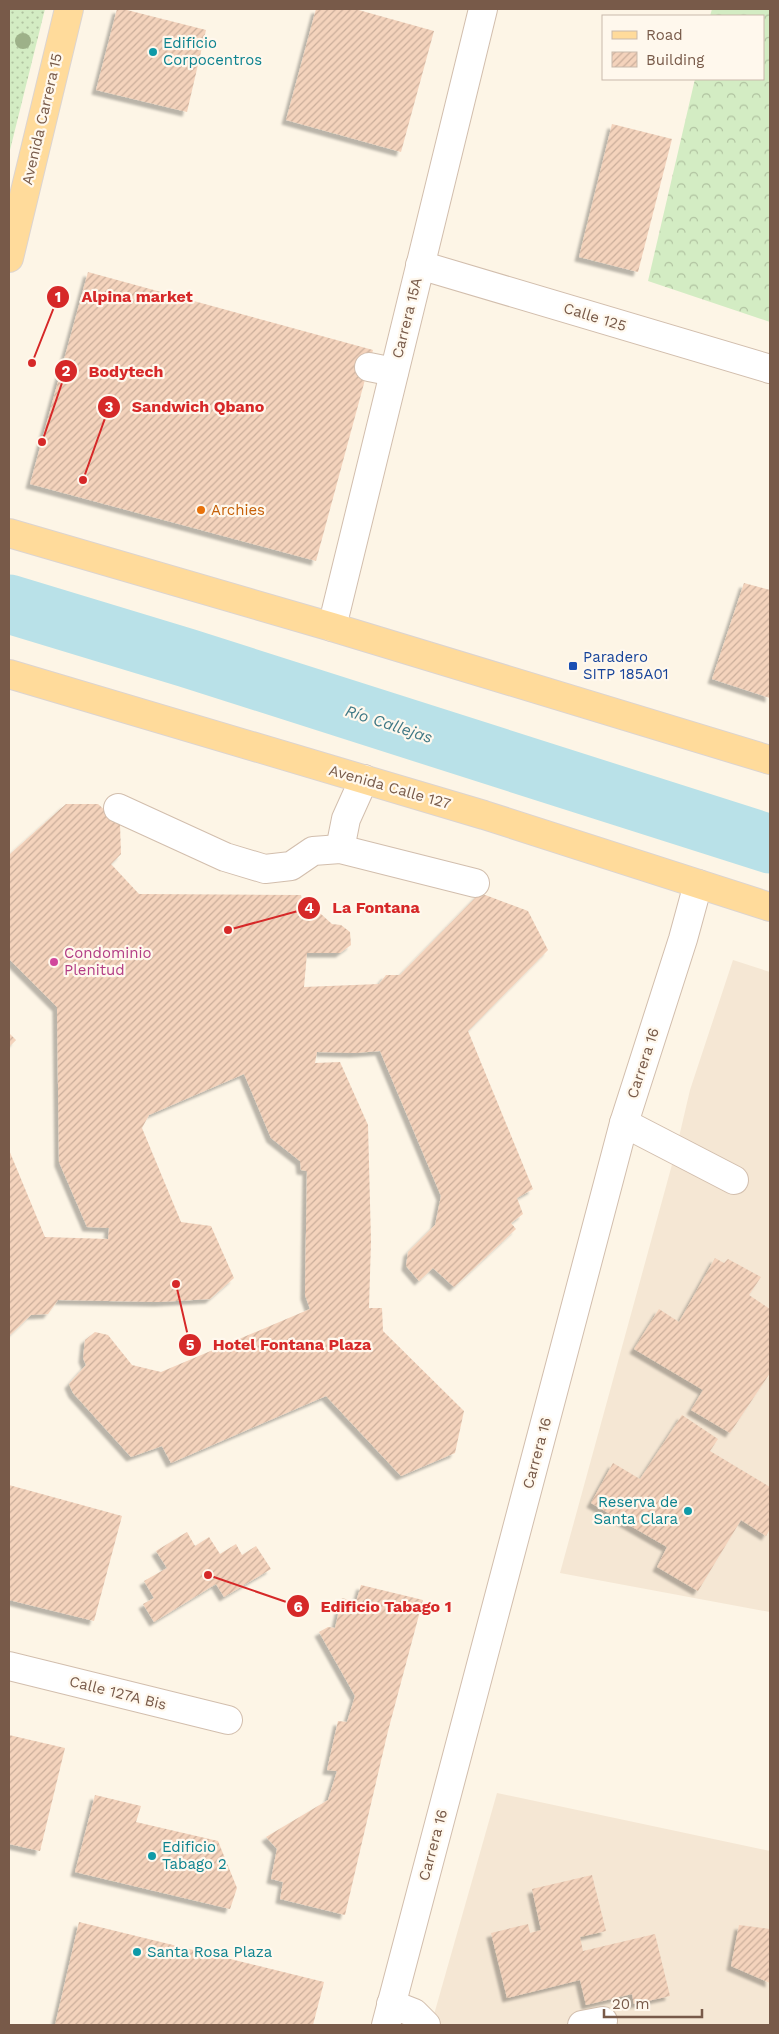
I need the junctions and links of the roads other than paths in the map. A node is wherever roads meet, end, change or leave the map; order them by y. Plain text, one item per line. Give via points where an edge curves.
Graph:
1 (69, 9) edge
2 (483, 9) edge
3 (9, 258) edge
4 (420, 265) junction
5 (770, 369) edge
6 (9, 533) edge
7 (332, 627) junction
8 (9, 674) edge
9 (770, 760) edge
10 (364, 779) junction
11 (118, 808) dead end
12 (340, 849) junction
13 (475, 883) dead end
14 (698, 884) junction
15 (770, 907) edge
16 (624, 1123) junction
17 (734, 1180) dead end
18 (9, 1666) edge
19 (228, 1720) dead end
20 (388, 2015) edge
21 (426, 2025) edge

1 - 3 main road, Avenida Carrera 15
2 - 4 street, Carrera 15A
4 - 5 street, Calle 125
4 - 7 street, Carrera 15A via 382,369
6 - 7 main road
7 - 9 main road
8 - 10 main road, Avenida Calle 127
10 - 12 street via 346,819
10 - 14 main road, Avenida Calle 127
11 - 12 street via 216,853 265,869 291,866 313,851
12 - 13 street
14 - 15 main road, Avenida Calle 127
14 - 16 street, Carrera 16
16 - 17 street
16 - 20 street, Carrera 16
18 - 19 street, Calle 127A Bis
20 - 21 street via 414,2013

